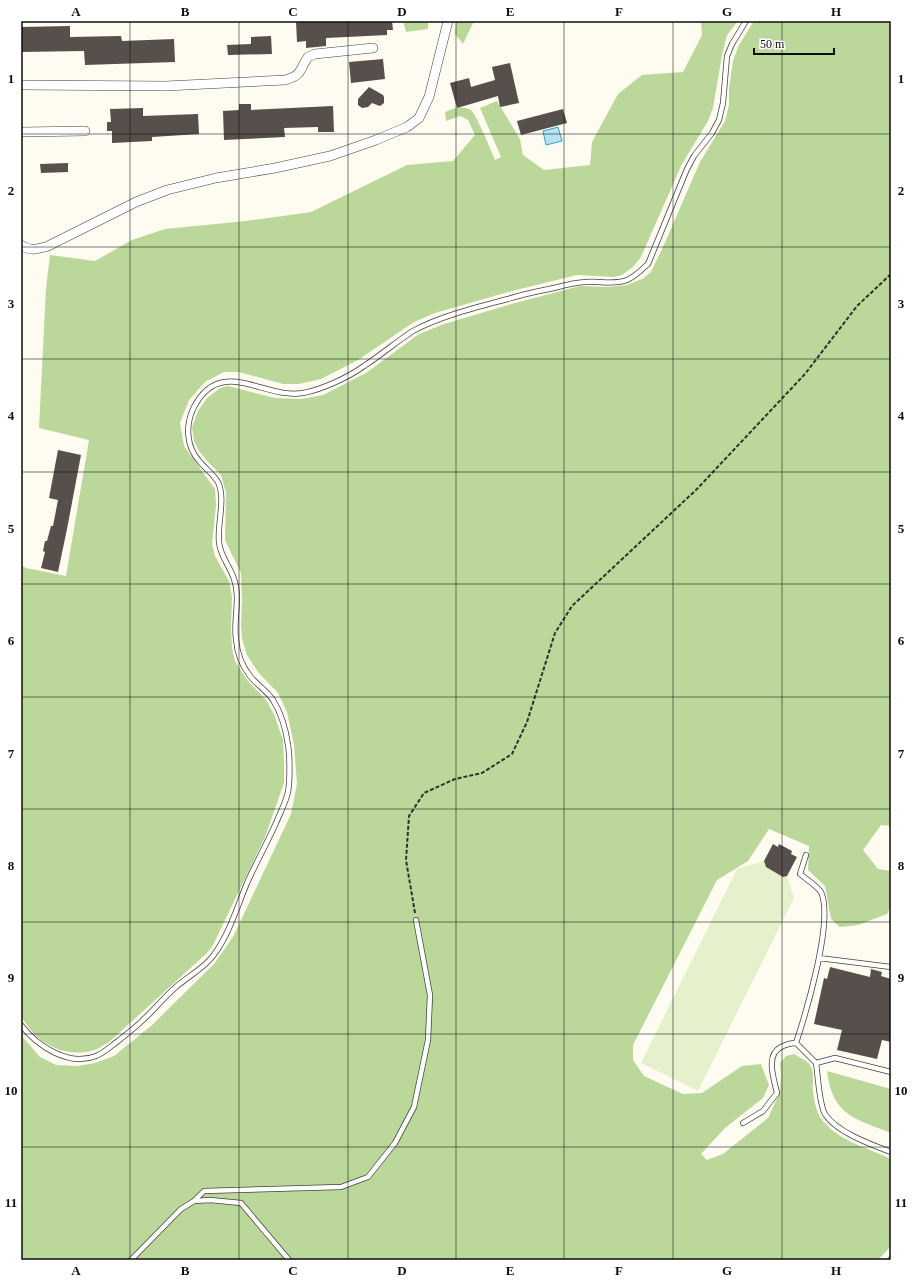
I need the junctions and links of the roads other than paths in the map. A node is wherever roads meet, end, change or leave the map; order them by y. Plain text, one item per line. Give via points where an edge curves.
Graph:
1 (448, 21) edge
2 (746, 21) edge
3 (372, 48) dead end
4 (21, 85) edge
5 (84, 131) dead end
6 (21, 132) edge
7 (21, 245) edge
8 (806, 854) dead end
9 (416, 920) road end
10 (819, 958) junction
11 (891, 967) edge
12 (21, 1025) edge
13 (796, 1043) junction
14 (816, 1063) junction
15 (891, 1072) edge
16 (744, 1123) dead end
17 (891, 1152) edge
18 (194, 1201) junction
19 (131, 1260) edge
20 (289, 1260) edge

1 - 7 street via 429,97 419,118 407,127 330,156 167,190 136,202 48,246 27,249
2 - 12 lane via 727,56 719,120 687,169 648,264 638,274 616,283 587,282 513,297 438,320 415,330 362,368 323,388 300,394 231,381 209,388 200,398 189,422 188,440 191,451 219,484 221,501 218,538 220,550 235,580 236,640 240,658 250,676 272,698 281,716 288,744 288,792 281,813 220,944 211,958 175,988 141,1022 100,1055 86,1059 72,1059 44,1047 30,1037
3 - 4 street via 315,54 308,57 295,77 285,80 166,86
5 - 6 street
8 - 10 lane via 800,874 821,892 823,904 824,926
9 - 18 lane via 430,995 428,1040 414,1107 395,1143 368,1178 341,1187 204,1191
10 - 11 lane
10 - 13 lane
13 - 14 lane
13 - 16 lane via 777,1049 772,1058 772,1070 777,1093 762,1111
14 - 15 lane via 835,1058
14 - 17 lane via 825,1114 841,1130
18 - 19 lane via 181,1209
18 - 20 lane via 241,1203

